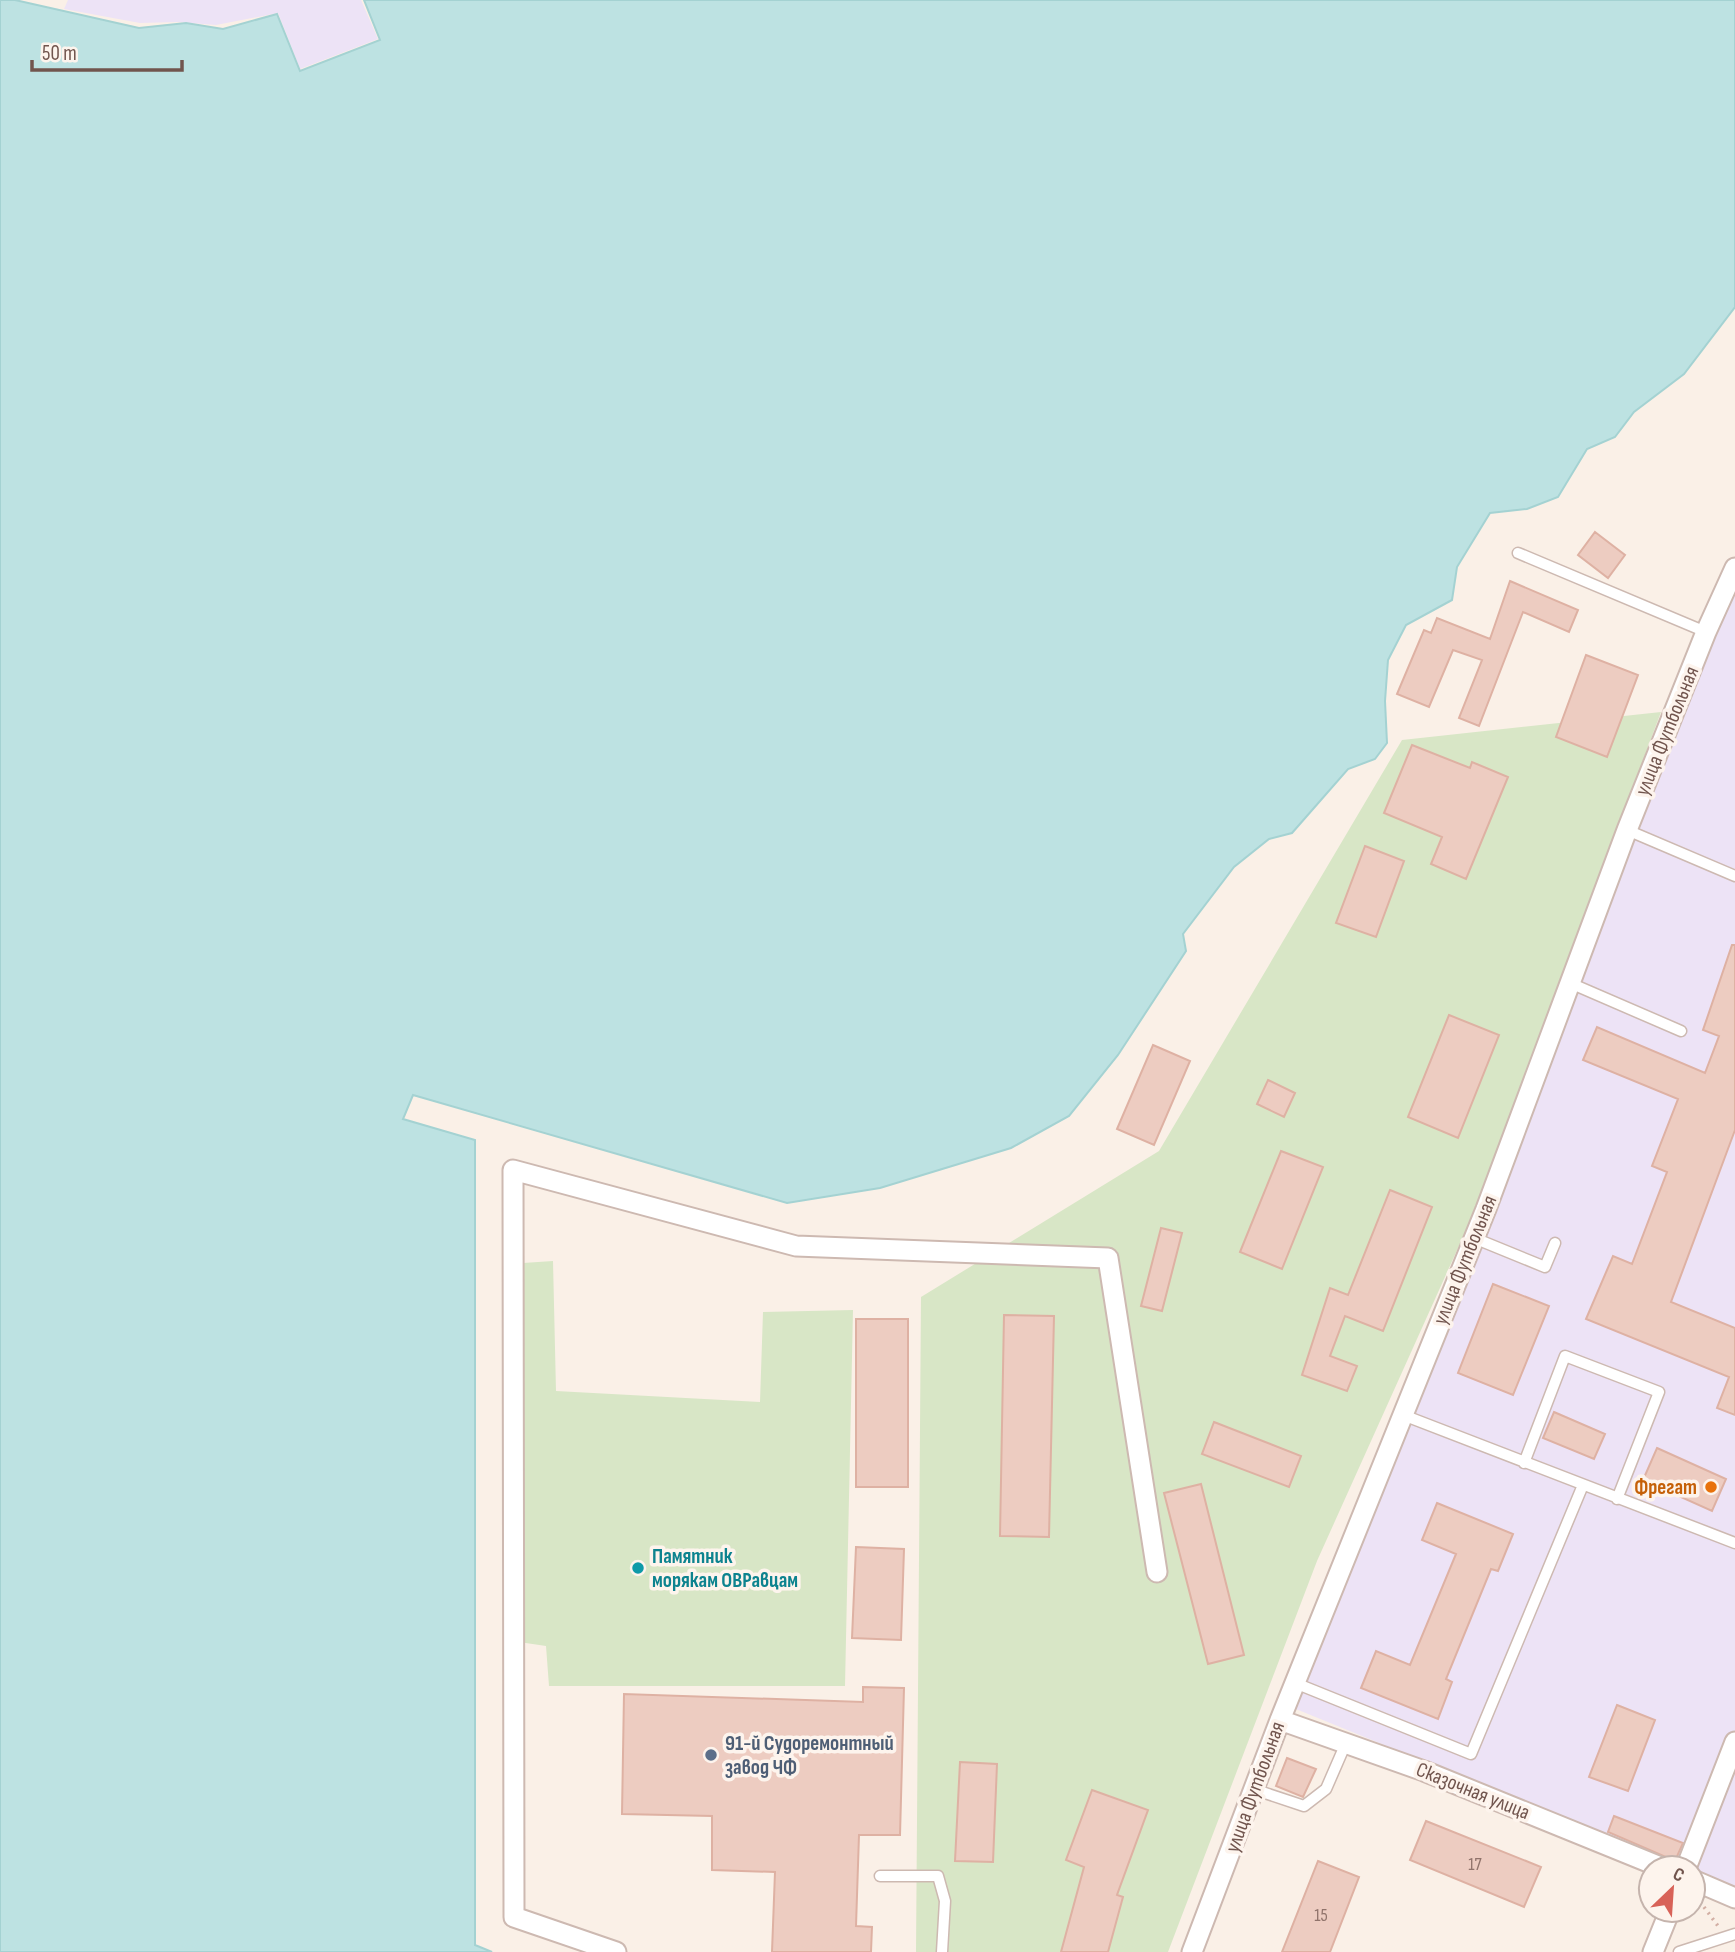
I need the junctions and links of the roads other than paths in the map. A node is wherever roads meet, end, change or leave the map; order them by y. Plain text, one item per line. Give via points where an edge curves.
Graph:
1 (1518, 552) dead end
2 (1735, 568) edge
3 (1706, 632) junction
4 (1627, 830) junction
5 (1735, 876) edge
6 (1570, 984) junction
7 (1681, 1031) dead end
8 (1474, 1238) junction
9 (1555, 1243) dead end
10 (1403, 1415) junction
11 (1524, 1463) junction
12 (1583, 1485) junction
13 (1617, 1499) junction
14 (1735, 1543) edge
15 (1157, 1572) dead end
16 (1295, 1683) junction
17 (1280, 1720) junction
18 (1735, 1742) edge
19 (1346, 1743) junction
20 (1256, 1790) junction
21 (1691, 1854) edge
22 (1637, 1857) edge
23 (880, 1876) dead end
24 (1707, 1886) edge
25 (1735, 1898) edge
26 (1664, 1924) edge
27 (1729, 1935) edge
28 (616, 1952) edge
29 (942, 1952) edge
30 (1192, 1952) edge
31 (1653, 1952) edge
32 (1679, 1952) edge

1 - 3 lane
2 - 3 street, улица Футбольная
3 - 4 street, улица Футбольная
4 - 5 lane
4 - 6 street, улица Футбольная
6 - 7 lane
6 - 8 street, улица Футбольная
8 - 9 lane via 1545,1267
8 - 10 street, улица Футбольная
10 - 11 lane
10 - 16 street, улица Футбольная
11 - 12 lane
11 - 13 lane via 1565,1356 1636,1383 1659,1392
12 - 13 lane
12 - 16 lane via 1471,1754
13 - 14 lane
15 - 28 street via 1108,1258 796,1247 513,1170 514,1917
16 - 17 street, улица Футбольная
17 - 19 street, Сказочная улица
17 - 20 street, улица Футбольная
18 - 21 street
19 - 20 lane via 1326,1789 1304,1806
19 - 22 street, Сказочная улица
20 - 30 street, улица Футбольная
23 - 29 lane via 938,1877 945,1900
24 - 25 street
26 - 31 street
27 - 32 lane

